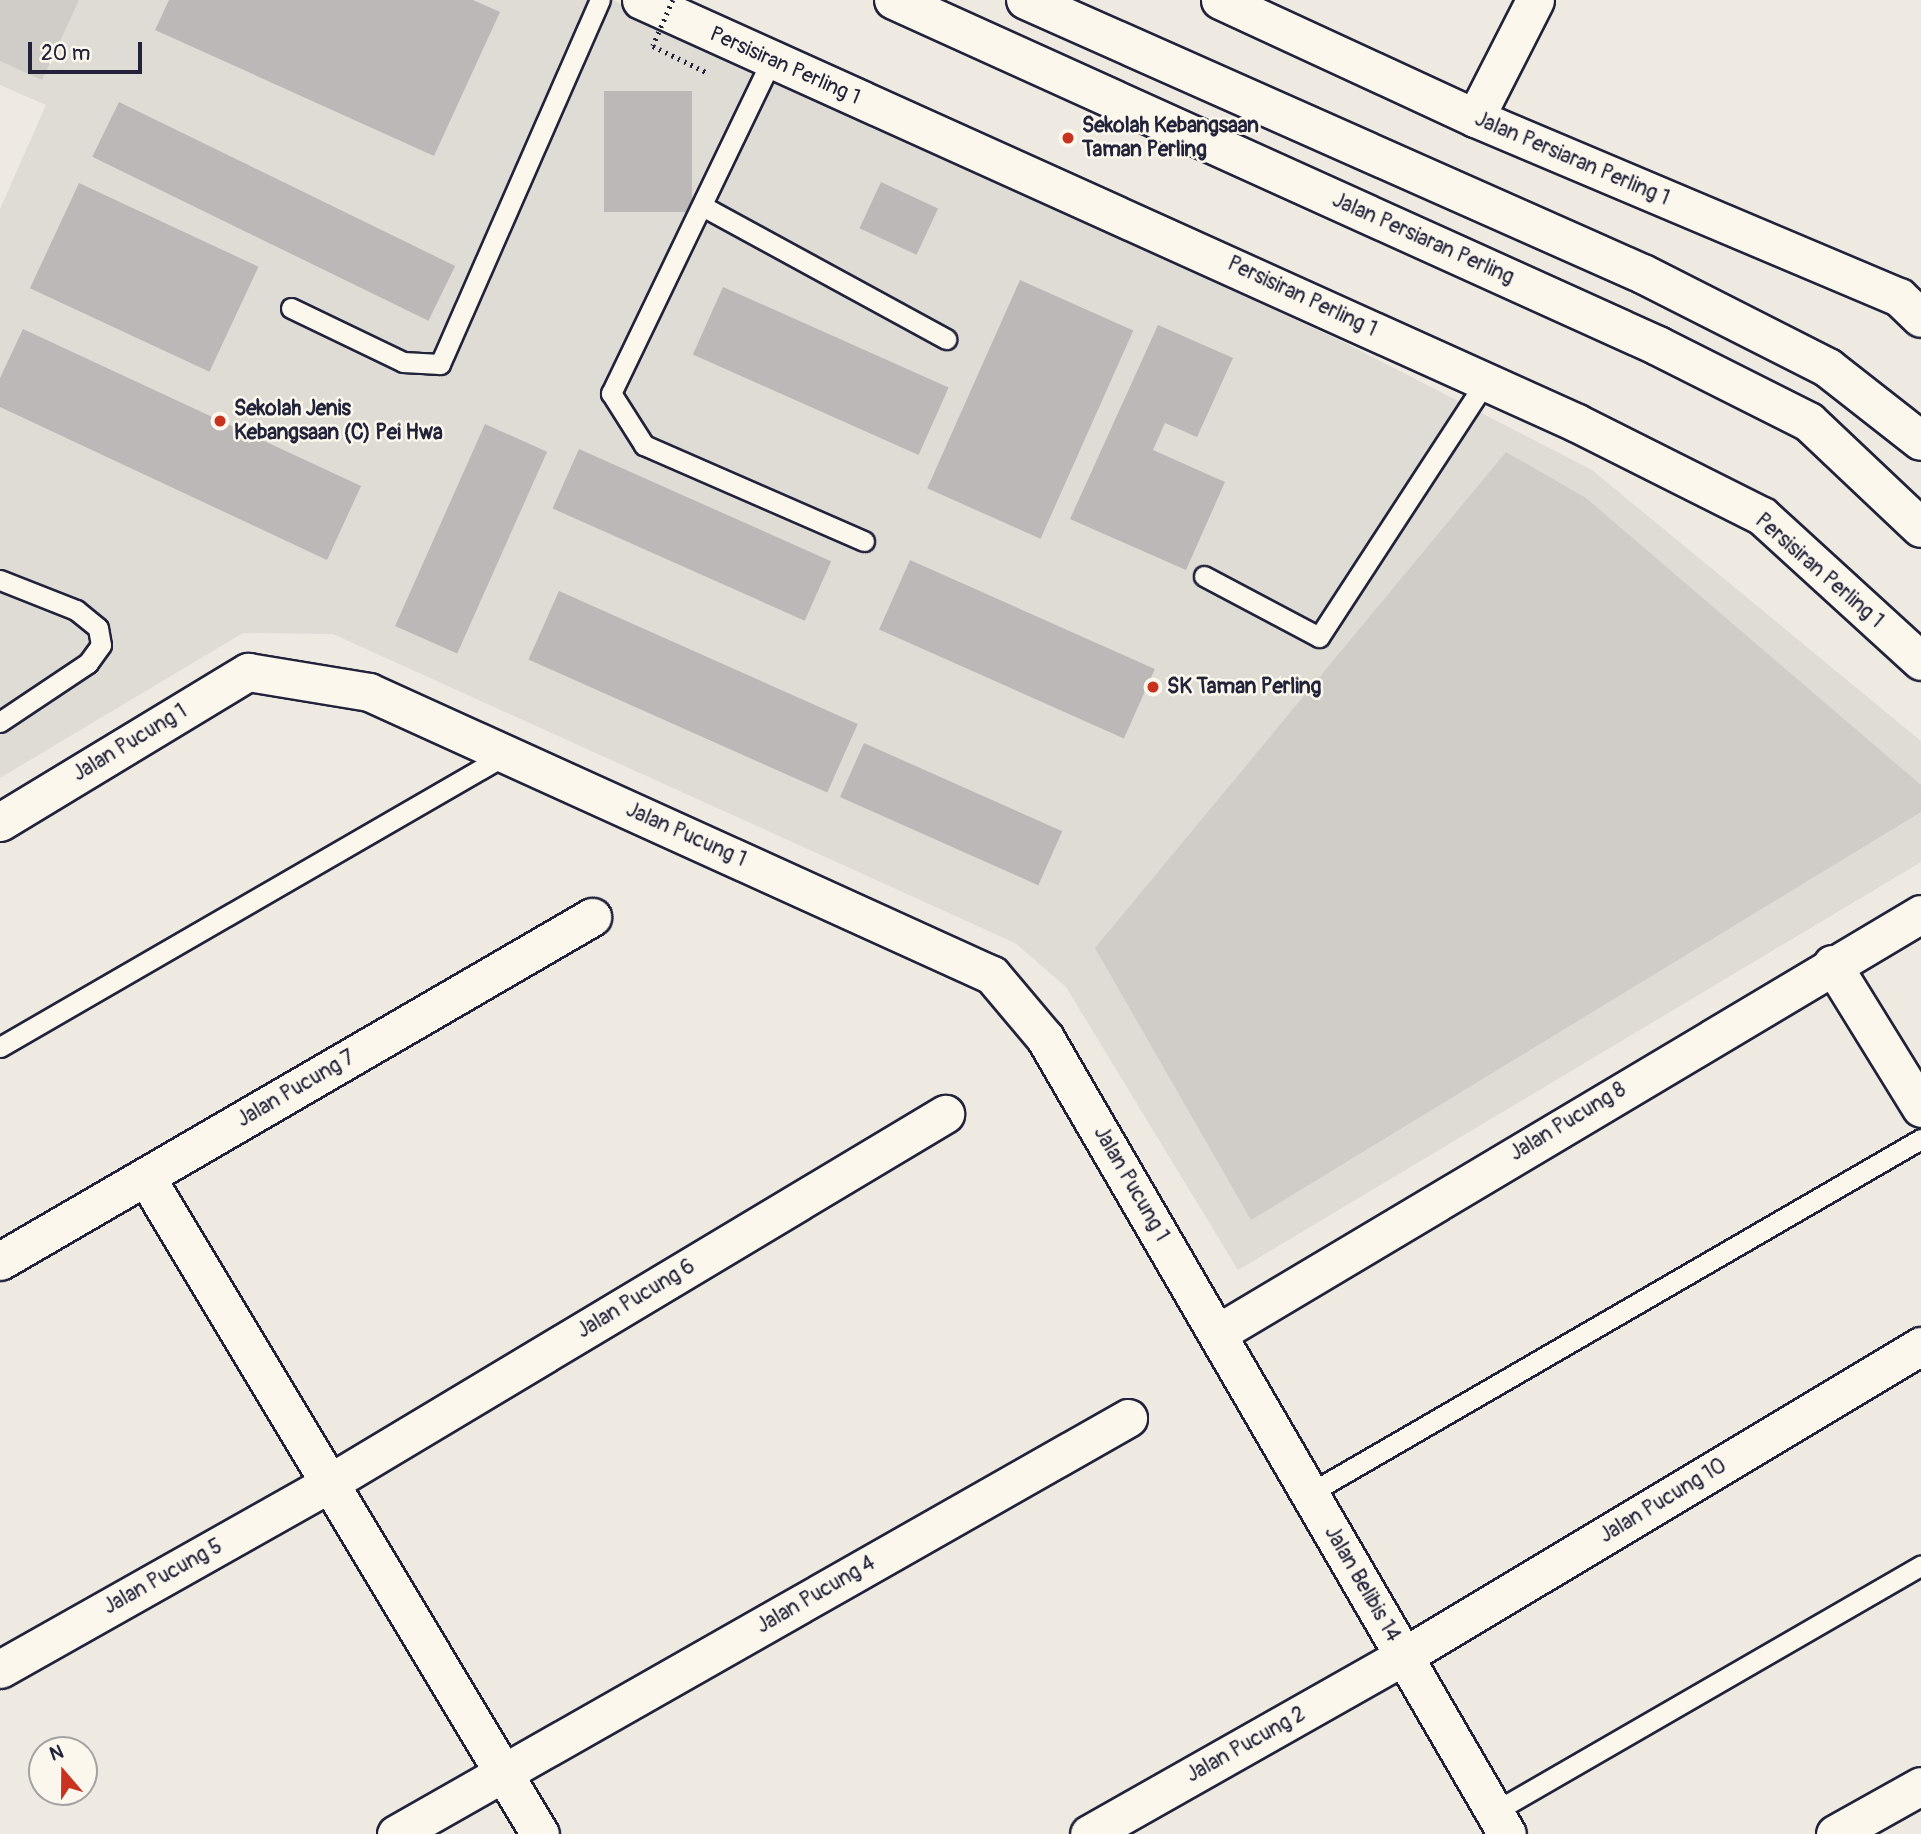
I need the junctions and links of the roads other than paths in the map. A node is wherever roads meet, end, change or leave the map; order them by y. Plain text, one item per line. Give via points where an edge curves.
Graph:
1 (600, 0) edge
2 (641, 0) edge
3 (894, 0) edge
4 (1026, 0) edge
5 (1220, 0) edge
6 (1535, 0) edge
7 (771, 61) junction
8 (1475, 118) junction
9 (704, 207) junction
10 (291, 308) dead end
11 (1921, 318) edge
12 (946, 340) dead end
13 (1486, 381) junction
14 (1921, 441) edge
15 (1921, 528) edge
16 (864, 541) dead end
17 (1204, 576) dead end
18 (0, 580) edge
19 (1921, 662) edge
20 (0, 722) edge
21 (507, 754) junction
22 (0, 822) edge
23 (1921, 914) edge
24 (592, 917) dead end
25 (1832, 964) junction
26 (0, 1048) edge
27 (1921, 1108) edge
28 (945, 1114) dead end
29 (1921, 1139) edge
30 (146, 1177) junction
31 (0, 1261) edge
32 (1218, 1333) junction
33 (1921, 1346) edge
34 (1128, 1418) dead end
35 (327, 1485) junction
36 (1310, 1493) junction
37 (1921, 1565) edge
38 (1404, 1656) junction
39 (0, 1669) edge
40 (503, 1772) junction
41 (1921, 1786) edge
42 (1501, 1823) edge
43 (396, 1834) edge
44 (540, 1834) edge
45 (1089, 1834) edge
46 (1835, 1834) edge

1 - 10 lane via 440,364 403,362
2 - 7 street, Persisiran Perling 1
3 - 15 main road, Jalan Persiaran Perling via 1658,346 1809,422
4 - 14 main road via 1643,274 1828,368
5 - 8 street, Jalan Persiaran Perling 1
6 - 8 street
7 - 9 lane
7 - 13 street, Persisiran Perling 1
8 - 11 street, Jalan Persiaran Perling 1 via 1899,297
9 - 12 lane
9 - 16 lane via 611,393 644,445
13 - 17 lane via 1319,637
13 - 19 street, Persisiran Perling 1 via 1762,516
18 - 20 lane via 76,610 98,628 102,645 88,663
21 - 22 street, Jalan Pucung 1 via 369,692 248,672
21 - 26 lane
21 - 32 street, Jalan Pucung 1 via 992,975 1045,1038
23 - 25 street, Jalan Pucung 8
24 - 30 street, Jalan Pucung 7
25 - 27 street
25 - 32 street, Jalan Pucung 8
28 - 35 street, Jalan Pucung 6
29 - 36 lane
30 - 31 street, Jalan Pucung 7
30 - 35 street
32 - 36 street, Jalan Belibis 14
33 - 38 street, Jalan Pucung 10
34 - 40 street, Jalan Pucung 4
35 - 39 street, Jalan Pucung 5
35 - 40 street
36 - 38 street, Jalan Belibis 14
37 - 42 lane
38 - 42 street, Jalan Belibis 14
38 - 45 street, Jalan Pucung 2
40 - 43 street, Jalan Pucung 4
40 - 44 street
41 - 46 street

